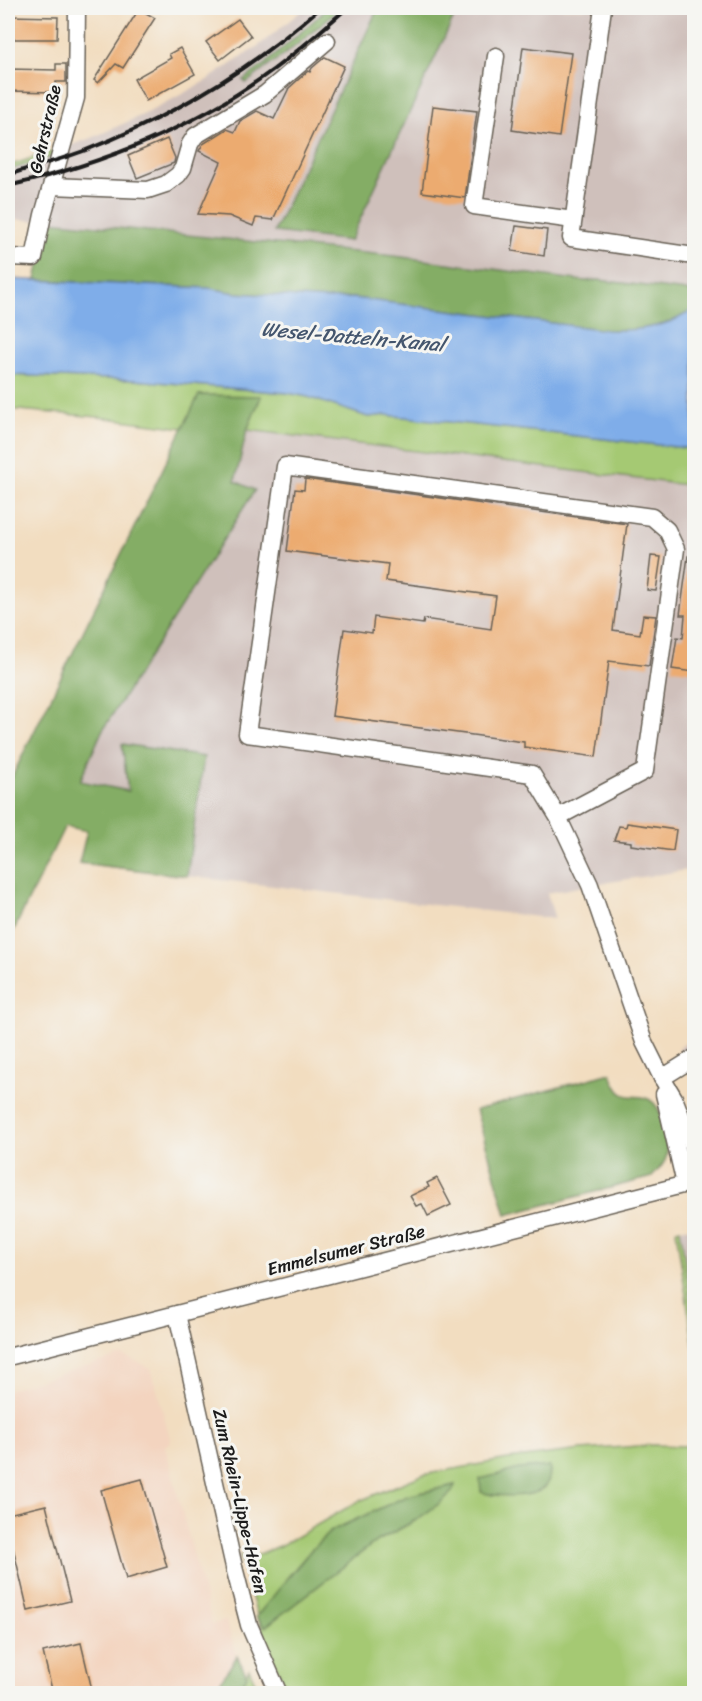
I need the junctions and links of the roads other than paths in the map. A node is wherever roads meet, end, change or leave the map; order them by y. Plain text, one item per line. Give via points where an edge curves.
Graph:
1 (77, 8) edge
2 (603, 8) edge
3 (327, 41) dead end
4 (496, 56) dead end
5 (52, 186) junction
6 (573, 220) junction
7 (694, 255) edge
8 (8, 258) edge
9 (558, 817) junction
10 (694, 1058) edge
11 (662, 1078) junction
12 (693, 1143) edge
13 (690, 1183) edge
14 (177, 1314) junction
15 (8, 1357) edge
16 (279, 1694) edge

1 - 5 street, Gehrstraße via 76,98
2 - 6 street
3 - 5 street via 265,94 195,136 183,168 166,184 148,190
4 - 6 street via 474,206
5 - 8 street, Gehrstraße via 34,258
6 - 7 street via 571,238
9 - 9 street via 532,774 247,734 285,466 652,517 667,530 676,549 645,771
9 - 11 street via 590,885 644,1042
10 - 11 street
11 - 12 street
11 - 13 street
13 - 14 street, Emmelsumer Straße
14 - 15 street, Emmelsumer Straße
14 - 16 street, Zum Rhein-Lippe-Hafen via 249,1624

